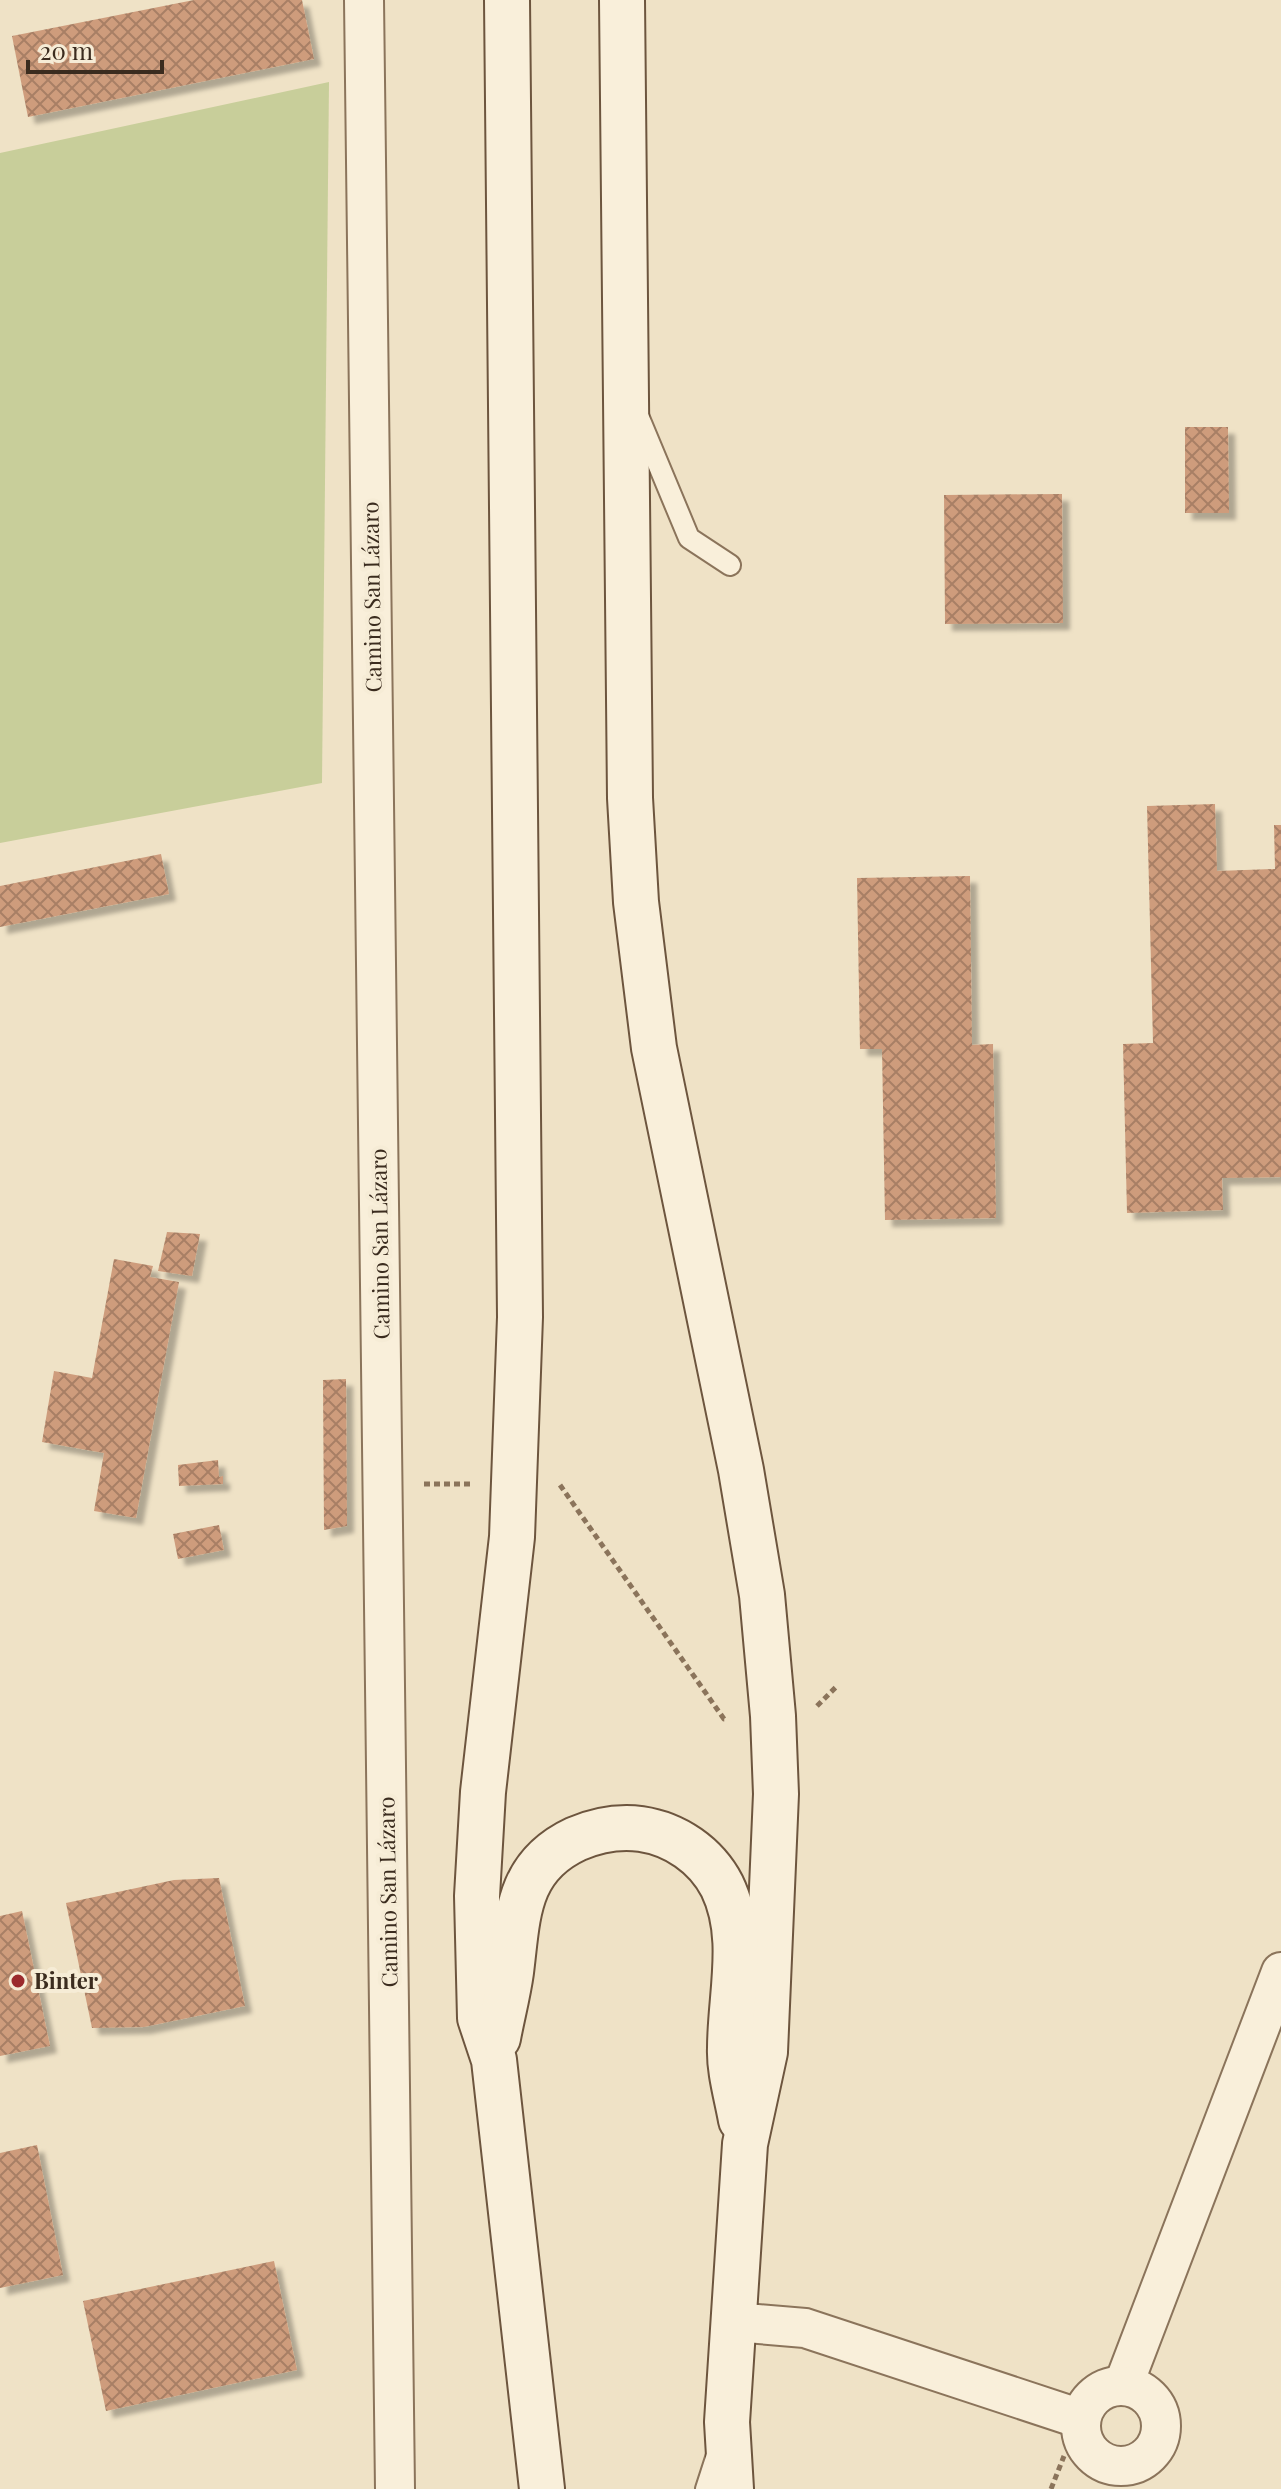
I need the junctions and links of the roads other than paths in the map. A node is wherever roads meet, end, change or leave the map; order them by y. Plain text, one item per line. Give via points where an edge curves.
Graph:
1 (364, 0) edge
2 (507, 0) edge
3 (622, 0) edge
4 (626, 386) junction
5 (730, 565) dead end
6 (1281, 1972) edge
7 (494, 2060) junction
8 (745, 2144) junction
9 (734, 2322) junction
10 (1123, 2386) junction
11 (1081, 2419) junction
12 (727, 2422) junction
13 (395, 2489) edge
14 (542, 2489) edge
15 (706, 2489) edge
16 (731, 2489) edge

1 - 13 street, Camino San Lázaro
2 - 7 main road via 520,1317 512,1537 483,1792 477,1896 480,2018
3 - 4 main road
4 - 5 lane via 689,538
4 - 8 main road via 636,902 654,1048 741,1470 762,1595 773,1716 776,1794 765,2052
6 - 10 street
7 - 8 main road via 515,1916 535,1873 567,1844 591,1832 654,1831 694,1851 730,1906 735,1957 730,2051
7 - 14 main road
8 - 9 main road
9 - 11 street via 805,2328
9 - 12 main road
10 - 11 street via 1092,2398
10 - 11 street via 1145,2394 1159,2414 1159,2439 1144,2458 1122,2466 1100,2460 1084,2442
12 - 15 lane
12 - 16 main road

